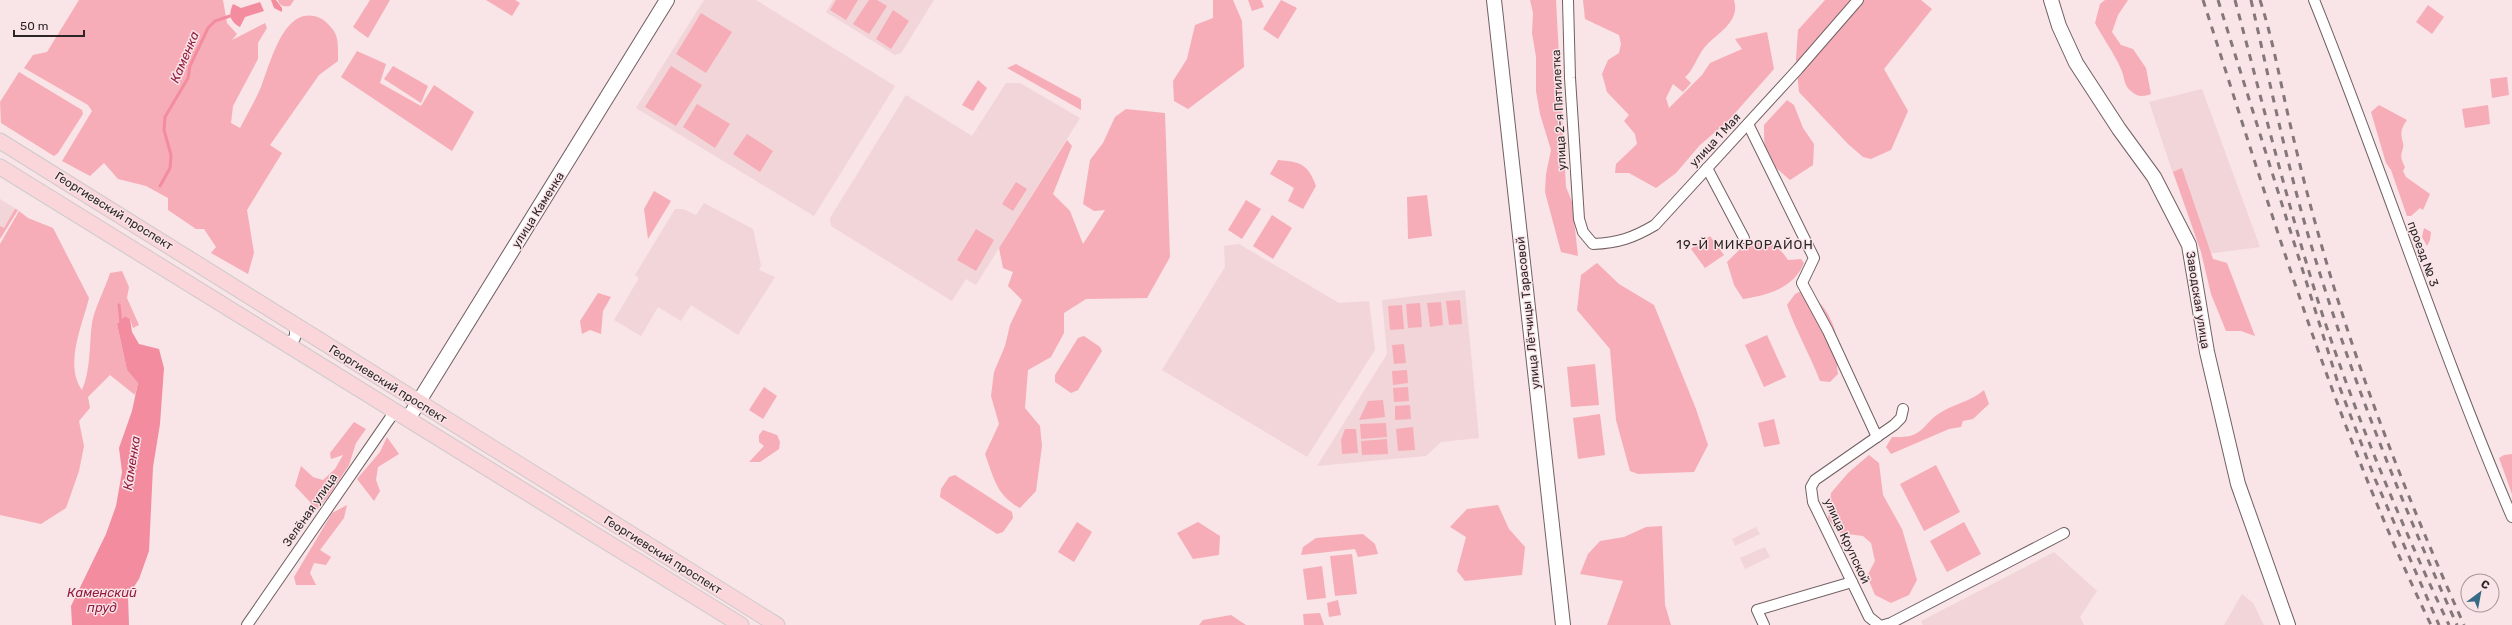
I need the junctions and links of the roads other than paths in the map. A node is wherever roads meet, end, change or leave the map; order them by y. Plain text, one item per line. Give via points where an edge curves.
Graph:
1 (667, 0) edge
2 (1494, 0) edge
3 (1568, 0) edge
4 (1858, 0) edge
5 (2050, 0) edge
6 (2314, 0) edge
7 (1748, 124) junction
8 (0, 141) edge
9 (0, 167) edge
10 (1707, 168) junction
11 (1579, 219) joint
12 (1744, 238) dead end
13 (295, 326) junction
14 (284, 342) junction
15 (419, 403) junction
16 (1903, 409) dead end
17 (395, 411) junction
18 (408, 419) junction
19 (1877, 437) junction
20 (554, 487) junction
21 (544, 503) junction
22 (2512, 516) edge
23 (2064, 533) dead end
24 (1852, 582) junction
25 (744, 604) junction
26 (737, 622) edge
27 (247, 625) edge
28 (778, 625) edge
29 (1563, 625) edge
30 (1764, 625) edge
31 (1879, 625) edge
32 (1884, 625) edge
33 (2288, 625) edge

1 - 15 main road, улица Каменка
2 - 29 main road, улица Лётчицы Тарасовой
3 - 11 street, улица 2-я Пятилетка
4 - 7 street, улица 1 Мая
5 - 33 main road, Заводская улица via 2076,64 2118,129 2154,177 2189,245 2207,352 2238,484
6 - 22 street, проезд № 3 via 2358,110 2477,435
7 - 10 street, улица 1 Мая
7 - 19 street via 1814,258 1802,283
8 - 13 main road, Георгиевский проспект
9 - 14 main road, Георгиевский проспект
10 - 11 street, улица 1 Мая via 1655,225 1637,236 1614,244 1593,244 1583,232
10 - 12 street
13 - 14 street via 295,338
13 - 15 main road, Георгиевский проспект
14 - 17 main road, Георгиевский проспект
15 - 18 main road, улица Каменка
15 - 20 main road, Георгиевский проспект
16 - 19 street, улица Крупской via 1901,418
17 - 18 main road, Георгиевский проспект
17 - 27 street, Зелёная улица
18 - 21 main road, Георгиевский проспект
19 - 24 street, улица Крупской via 1816,480 1811,487 1813,502
20 - 21 street via 545,492
20 - 25 main road, Георгиевский проспект
21 - 26 main road, Георгиевский проспект
23 - 32 street
24 - 30 street via 1758,610
24 - 31 street, улица Крупской via 1869,617
25 - 26 street via 743,615
25 - 28 main road, Георгиевский проспект

